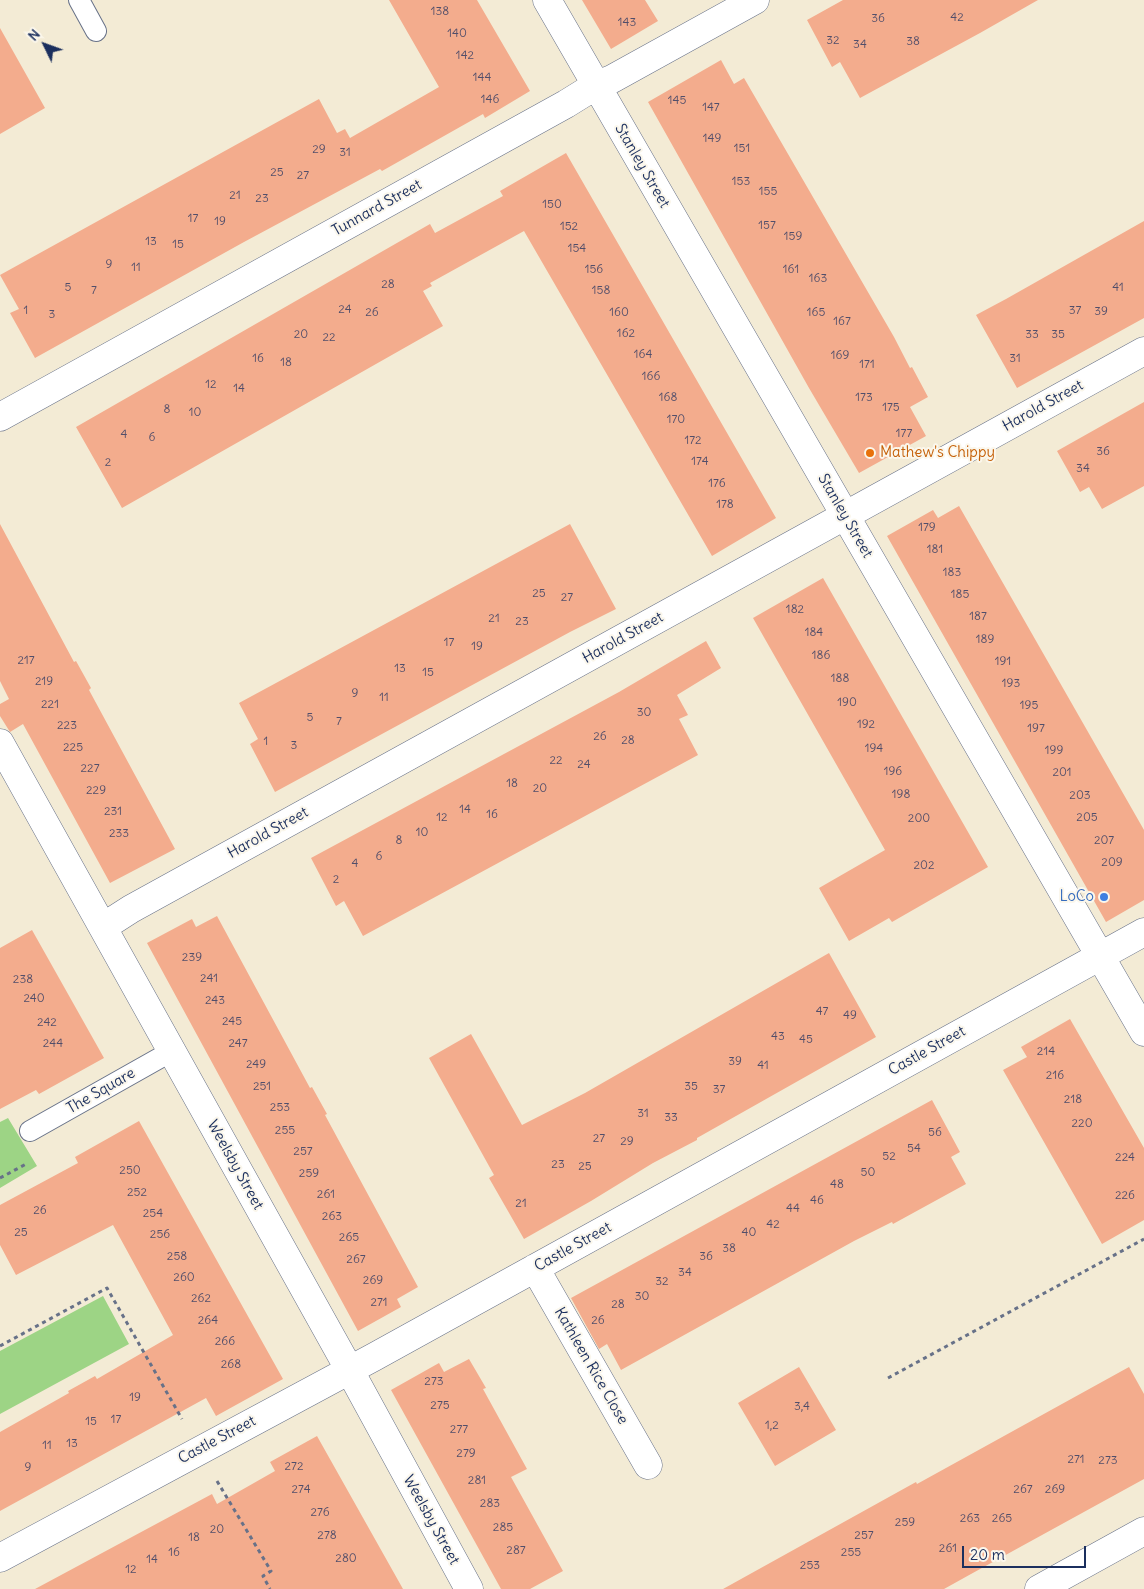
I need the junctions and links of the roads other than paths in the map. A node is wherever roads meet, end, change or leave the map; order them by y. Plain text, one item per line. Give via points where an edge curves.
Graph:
1 (79, 0) edge
2 (547, 0) edge
3 (755, 0) edge
4 (96, 31) dead end
5 (595, 86) junction
6 (1144, 351) edge
7 (0, 417) edge
8 (844, 515) junction
9 (0, 743) edge
10 (102, 927) junction
11 (1144, 932) edge
12 (1100, 956) junction
13 (1144, 1032) edge
14 (172, 1051) junction
15 (30, 1131) dead end
16 (534, 1268) junction
17 (349, 1369) junction
18 (648, 1465) dead end
19 (1144, 1532) edge
20 (0, 1558) edge
21 (469, 1589) edge
22 (1039, 1589) edge

1 - 4 lane
2 - 5 street, Stanley Street
3 - 5 street, Tunnard Street
5 - 7 street, Tunnard Street
5 - 8 street, Stanley Street
6 - 8 street, Harold Street
8 - 10 street, Harold Street
8 - 12 street, Stanley Street
9 - 10 street, Weelsby Street
10 - 14 street, Weelsby Street
11 - 12 street, Castle Street
12 - 13 street, Stanley Street
12 - 16 street, Castle Street
14 - 15 lane, The Square
14 - 17 street, Weelsby Street
16 - 17 street, Castle Street
16 - 18 street, Kathleen Rice Close
17 - 20 street, Castle Street
17 - 21 street, Weelsby Street
19 - 22 street

